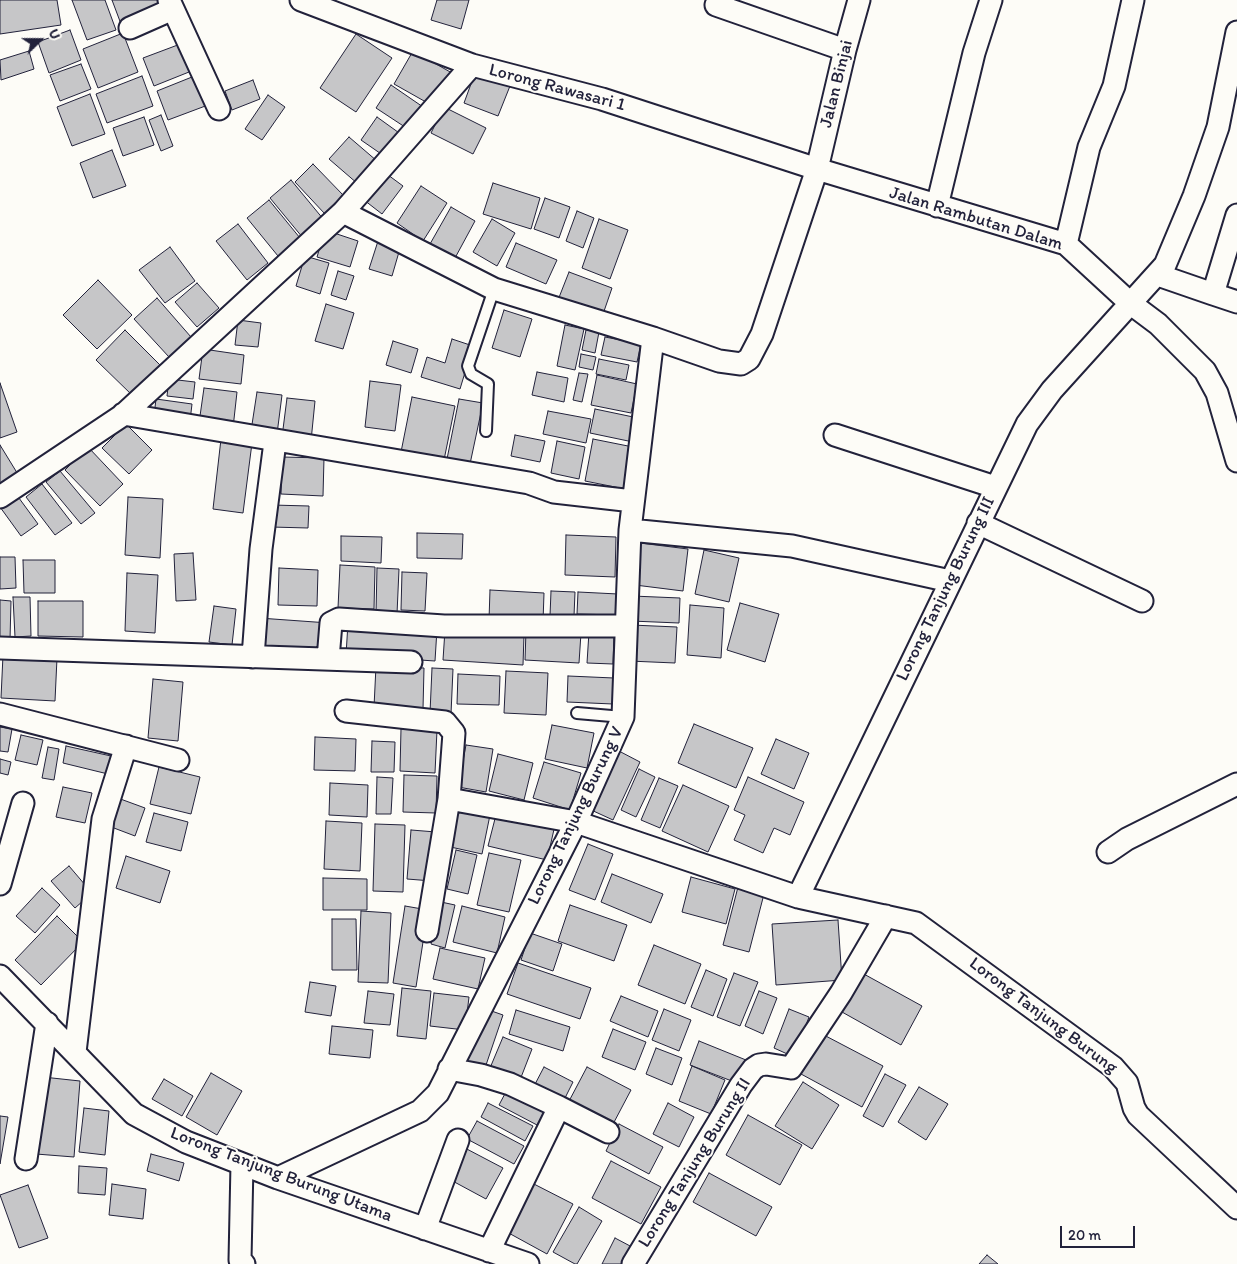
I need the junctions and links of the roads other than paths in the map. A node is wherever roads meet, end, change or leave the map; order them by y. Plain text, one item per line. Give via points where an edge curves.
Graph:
1 (301, 0) edge
2 (859, 0) edge
3 (991, 0) edge
4 (1133, 0) edge
5 (171, 5) edge
6 (716, 6) dead end
7 (130, 28) dead end
8 (1237, 32) edge
9 (845, 50) junction
10 (472, 64) junction
11 (219, 109) dead end
12 (816, 169) junction
13 (937, 206) junction
14 (343, 212) junction
15 (1237, 215) edge
16 (1066, 244) junction
17 (1158, 275) junction
18 (494, 289) junction
19 (1213, 294) junction
20 (1237, 302) edge
21 (1130, 303) junction
22 (653, 338) junction
23 (123, 414) junction
24 (486, 431) dead end
25 (835, 434) dead end
26 (275, 442) junction
27 (1237, 461) edge
28 (995, 487) junction
29 (0, 497) edge
30 (633, 501) junction
31 (978, 523) junction
32 (630, 530) junction
33 (950, 581) junction
34 (1142, 600) dead end
35 (626, 626) junction
36 (0, 648) edge
37 (253, 657) junction
38 (328, 659) junction
39 (411, 662) dead end
40 (346, 711) dead end
41 (0, 714) edge
42 (577, 714) dead end
43 (623, 717) junction
44 (126, 746) junction
45 (178, 760) dead end
46 (1237, 784) edge
47 (450, 799) junction
48 (23, 803) dead end
49 (576, 822) junction
50 (1108, 852) dead end
51 (0, 884) edge
52 (798, 897) junction
53 (886, 916) junction
54 (427, 931) dead end
55 (0, 976) edge
56 (47, 1023) junction
57 (75, 1052) junction
58 (450, 1069) junction
59 (559, 1107) junction
60 (608, 1132) dead end
61 (458, 1140) dead end
62 (26, 1159) dead end
63 (242, 1164) junction
64 (278, 1178) junction
65 (1237, 1208) edge
66 (425, 1229) junction
67 (489, 1251) junction
68 (244, 1264) edge
69 (528, 1264) edge
70 (633, 1264) edge

1 - 10 street, Lorong Rawasari 1
2 - 9 street, Jalan Binjai
3 - 13 street via 972,62
4 - 16 street via 1114,86 1089,147
5 - 7 street
5 - 11 street
6 - 9 street
8 - 17 street, Lorong Tanjung Burung III via 1218,127 1190,204
9 - 12 street, Jalan Binjai
10 - 12 street, Lorong Rawasari 1 via 602,98
10 - 14 street
12 - 13 street, Jalan Rambutan Dalam
12 - 22 street, Jalan Binjai via 762,334 749,359 741,364 719,361
13 - 16 street, Jalan Rambutan Dalam
14 - 18 street, Jalan Binjai
14 - 23 street
15 - 19 street
16 - 21 street, Jalan Rambutan Dalam
17 - 19 street
17 - 21 street, Lorong Tanjung Burung III
18 - 22 street, Jalan Binjai
18 - 24 lane via 468,366 471,374 488,384
19 - 20 street
21 - 27 street, Jalan Rambutan Dalam via 1158,324 1206,371 1217,393
21 - 28 street, Lorong Tanjung Burung III via 1052,390 1027,424
22 - 30 street, Lorong Tanjung Burung V
23 - 26 street
23 - 29 street
25 - 28 street
26 - 30 street via 529,483 554,492
26 - 37 street via 261,549
28 - 31 street, Lorong Tanjung Burung III
30 - 32 street, Lorong Tanjung Burung V
31 - 33 street, Lorong Tanjung Burung III
31 - 34 street
32 - 33 street via 792,546
32 - 35 street, Lorong Tanjung Burung V
33 - 52 street, Lorong Tanjung Burung III
35 - 38 street via 444,626 339,619 331,623
35 - 43 street, Lorong Tanjung Burung V
36 - 37 street
37 - 38 street
38 - 39 street
40 - 47 street via 445,722 451,726 454,733
41 - 44 street
42 - 43 lane
43 - 49 street, Lorong Tanjung Burung V
44 - 45 street
44 - 57 street via 103,819
46 - 50 street via 1126,839
47 - 49 street, Lorong Tanjung Burung
47 - 54 street
48 - 51 street
49 - 52 street, Lorong Tanjung Burung
49 - 58 street, Lorong Tanjung Burung V
52 - 53 street, Lorong Tanjung Burung
53 - 65 street, Lorong Tanjung Burung via 916,922 1113,1067 1127,1083 1138,1115
53 - 70 street, Lorong Tanjung Burung II via 841,993 791,1068 759,1065 741,1085
55 - 56 street, Lorong Tanjung Burung Utama
56 - 57 street, Lorong Tanjung Burung Utama
56 - 62 street
57 - 63 street, Lorong Tanjung Burung Utama via 134,1114 186,1142
58 - 59 street via 510,1084
58 - 64 street, Lorong Tanjung Burung V via 438,1093 420,1111
59 - 60 street
59 - 67 street
61 - 66 street
63 - 64 street, Lorong Tanjung Burung Utama
63 - 68 street via 240,1260
64 - 66 street, Lorong Tanjung Burung Utama
66 - 67 street, Lorong Tanjung Burung Utama
67 - 69 street, Lorong Tanjung Burung Utama

